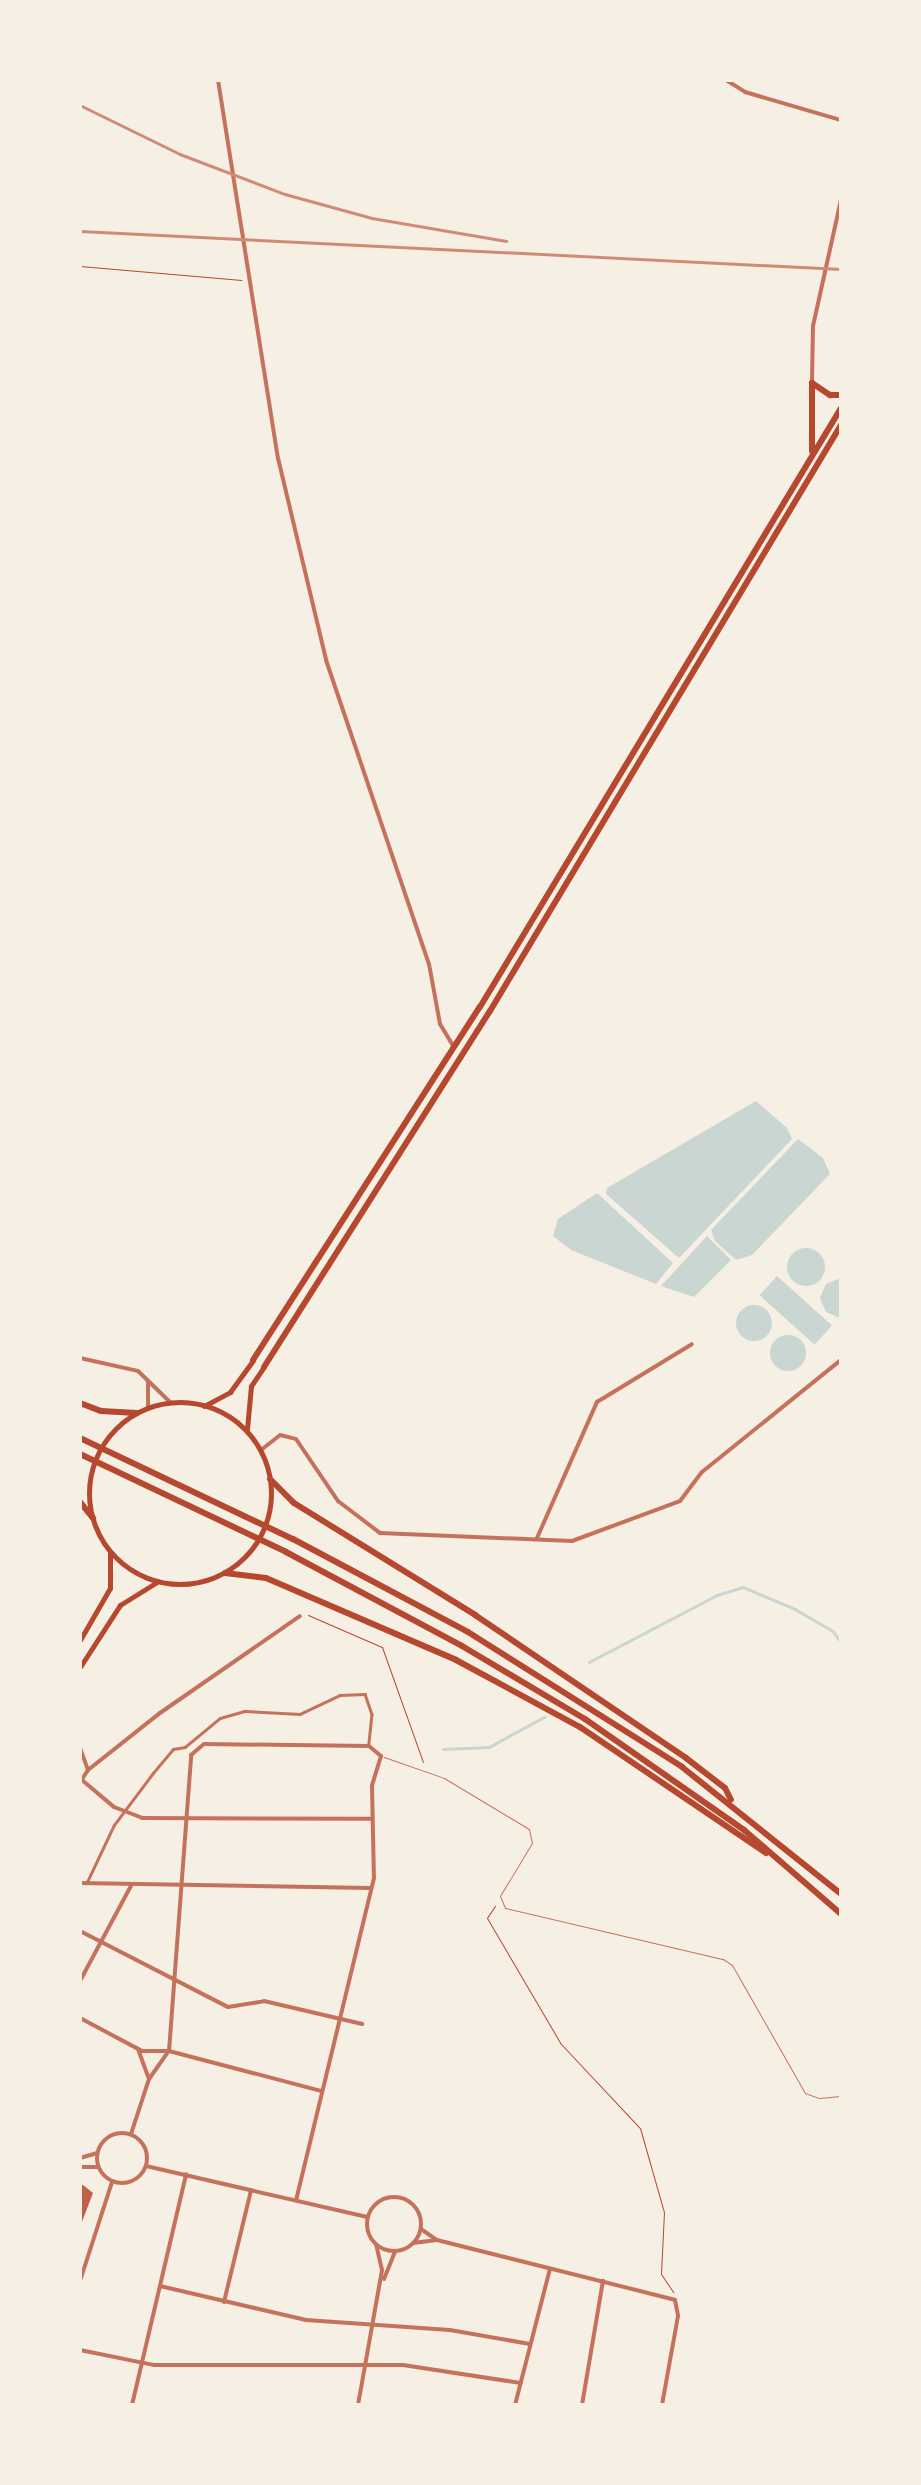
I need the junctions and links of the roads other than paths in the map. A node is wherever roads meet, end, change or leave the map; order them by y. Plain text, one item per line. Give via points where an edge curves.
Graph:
1 (218, 80) edge
2 (726, 80) edge
3 (841, 120) edge
4 (841, 200) edge
5 (812, 383) junction
6 (841, 395) edge
7 (841, 408) edge
8 (841, 426) edge
9 (812, 453) junction
10 (454, 1047) junction
11 (692, 1344) dead end
12 (80, 1358) edge
13 (253, 1360) joint
14 (841, 1360) edge
15 (264, 1367) joint
16 (148, 1382) junction
17 (171, 1403) junction
18 (80, 1404) edge
19 (204, 1406) junction
20 (148, 1408) junction
21 (137, 1413) junction
22 (248, 1432) junction
23 (80, 1438) edge
24 (261, 1450) junction
25 (80, 1454) edge
26 (270, 1479) junction
27 (80, 1502) edge
28 (92, 1518) junction
29 (537, 1538) junction
30 (110, 1550) junction
31 (225, 1573) junction
32 (157, 1582) junction
33 (300, 1616) road end
34 (80, 1640) edge
35 (80, 1667) edge
36 (369, 1746) junction
37 (80, 1748) edge
38 (378, 1754) junction
39 (108, 1756) junction
40 (88, 1760) junction
41 (88, 1770) junction
42 (81, 1780) edge
43 (734, 1805) junction
44 (124, 1812) junction
45 (185, 1820) junction
46 (372, 1820) junction
47 (83, 1883) edge
48 (810, 1884) junction
49 (131, 1886) junction
50 (181, 1888) junction
51 (370, 1888) junction
52 (841, 1894) edge
53 (841, 1914) edge
54 (80, 1932) edge
55 (101, 1942) junction
56 (80, 1981) edge
57 (176, 1982) junction
58 (80, 2018) edge
59 (337, 2018) junction
60 (362, 2024) dead end
61 (138, 2049) junction
62 (169, 2052) junction
63 (149, 2078) junction
64 (322, 2091) junction
65 (841, 2096) edge
66 (130, 2134) junction
67 (97, 2153) junction
68 (80, 2158) edge
69 (146, 2166) junction
70 (80, 2167) edge
71 (98, 2167) junction
72 (186, 2174) junction
73 (112, 2182) junction
74 (251, 2189) junction
75 (296, 2200) junction
76 (367, 2217) junction
77 (421, 2229) junction
78 (437, 2240) junction
79 (414, 2244) junction
80 (376, 2245) junction
81 (395, 2252) junction
82 (550, 2268) junction
83 (80, 2281) edge
84 (603, 2281) junction
85 (160, 2286) junction
86 (380, 2288) junction
87 (224, 2302) junction
88 (372, 2324) junction
89 (530, 2344) junction
90 (80, 2350) edge
91 (365, 2362) junction
92 (142, 2364) junction
93 (521, 2383) junction
94 (132, 2405) edge
95 (358, 2405) edge
96 (515, 2405) edge
97 (582, 2405) edge
98 (662, 2405) edge

1 - 10 street via 278,458 326,660 429,964 440,1024
2 - 3 street via 745,92
4 - 5 street via 812,326
5 - 6 highway
5 - 9 highway
7 - 9 highway
8 - 15 highway via 490,1012
9 - 10 highway
10 - 13 highway
11 - 29 street via 598,1402
12 - 16 street via 138,1371
13 - 19 main road via 230,1392
14 - 29 street via 702,1472 680,1501 572,1540
15 - 22 main road via 248,1401
16 - 17 street
16 - 20 street
17 - 19 main road
17 - 20 main road
18 - 21 highway
19 - 22 main road
20 - 21 main road
21 - 28 main road via 112,1432 97,1457
22 - 24 main road
23 - 43 highway via 468,1632
24 - 26 main road
24 - 29 street via 280,1435 296,1440 338,1501 380,1533
25 - 48 highway via 462,1646 674,1779
26 - 31 main road via 262,1534
26 - 43 highway via 294,1502 686,1758 725,1788
27 - 28 highway
28 - 30 main road
30 - 32 main road
30 - 34 main road via 113,1578
31 - 32 main road via 195,1584
31 - 48 highway via 266,1578 492,1679 580,1727
32 - 35 main road via 131,1594
33 - 39 street
36 - 38 street
36 - 44 street via 366,1694 340,1694 300,1714 220,1718 173,1749
36 - 45 street via 196,1749 188,1762
37 - 40 street
38 - 46 street
38 - 65 lane via 444,1778 533,1834 500,1902 513,1911 723,1958 805,2093
39 - 40 street
39 - 41 street
40 - 41 street
41 - 42 street
42 - 44 street
43 - 52 highway
44 - 45 street
44 - 47 street
45 - 46 street
45 - 50 street
46 - 51 street
47 - 49 street
48 - 53 highway
49 - 50 street
49 - 55 street
50 - 51 street
50 - 57 street
51 - 59 street
54 - 55 street
55 - 56 street
55 - 57 street
57 - 59 street via 228,2007 264,2001
57 - 62 street
58 - 61 street
59 - 60 street
59 - 64 street
61 - 62 street
61 - 63 street
62 - 63 street
62 - 64 street
63 - 66 street
64 - 75 street
66 - 67 street via 112,2135
66 - 69 street via 145,2148
67 - 68 street
67 - 71 street
69 - 72 street
69 - 73 street via 133,2180
70 - 71 street
71 - 73 street
72 - 74 street
72 - 85 street
73 - 83 street
74 - 75 street
74 - 87 street
75 - 76 street
76 - 77 street via 379,2201 400,2197 415,2206
76 - 80 street
77 - 78 street
77 - 79 street
78 - 79 street
78 - 82 street
79 - 81 street
80 - 81 street
80 - 86 street
81 - 86 street
82 - 84 street
82 - 89 street
84 - 97 street
84 - 98 street via 674,2300 678,2316
85 - 87 street
85 - 92 street
86 - 88 street
87 - 88 street via 306,2320
88 - 89 street
88 - 91 street
89 - 93 street
90 - 92 street
91 - 92 street
91 - 93 street
91 - 95 street
92 - 94 street
93 - 96 street

